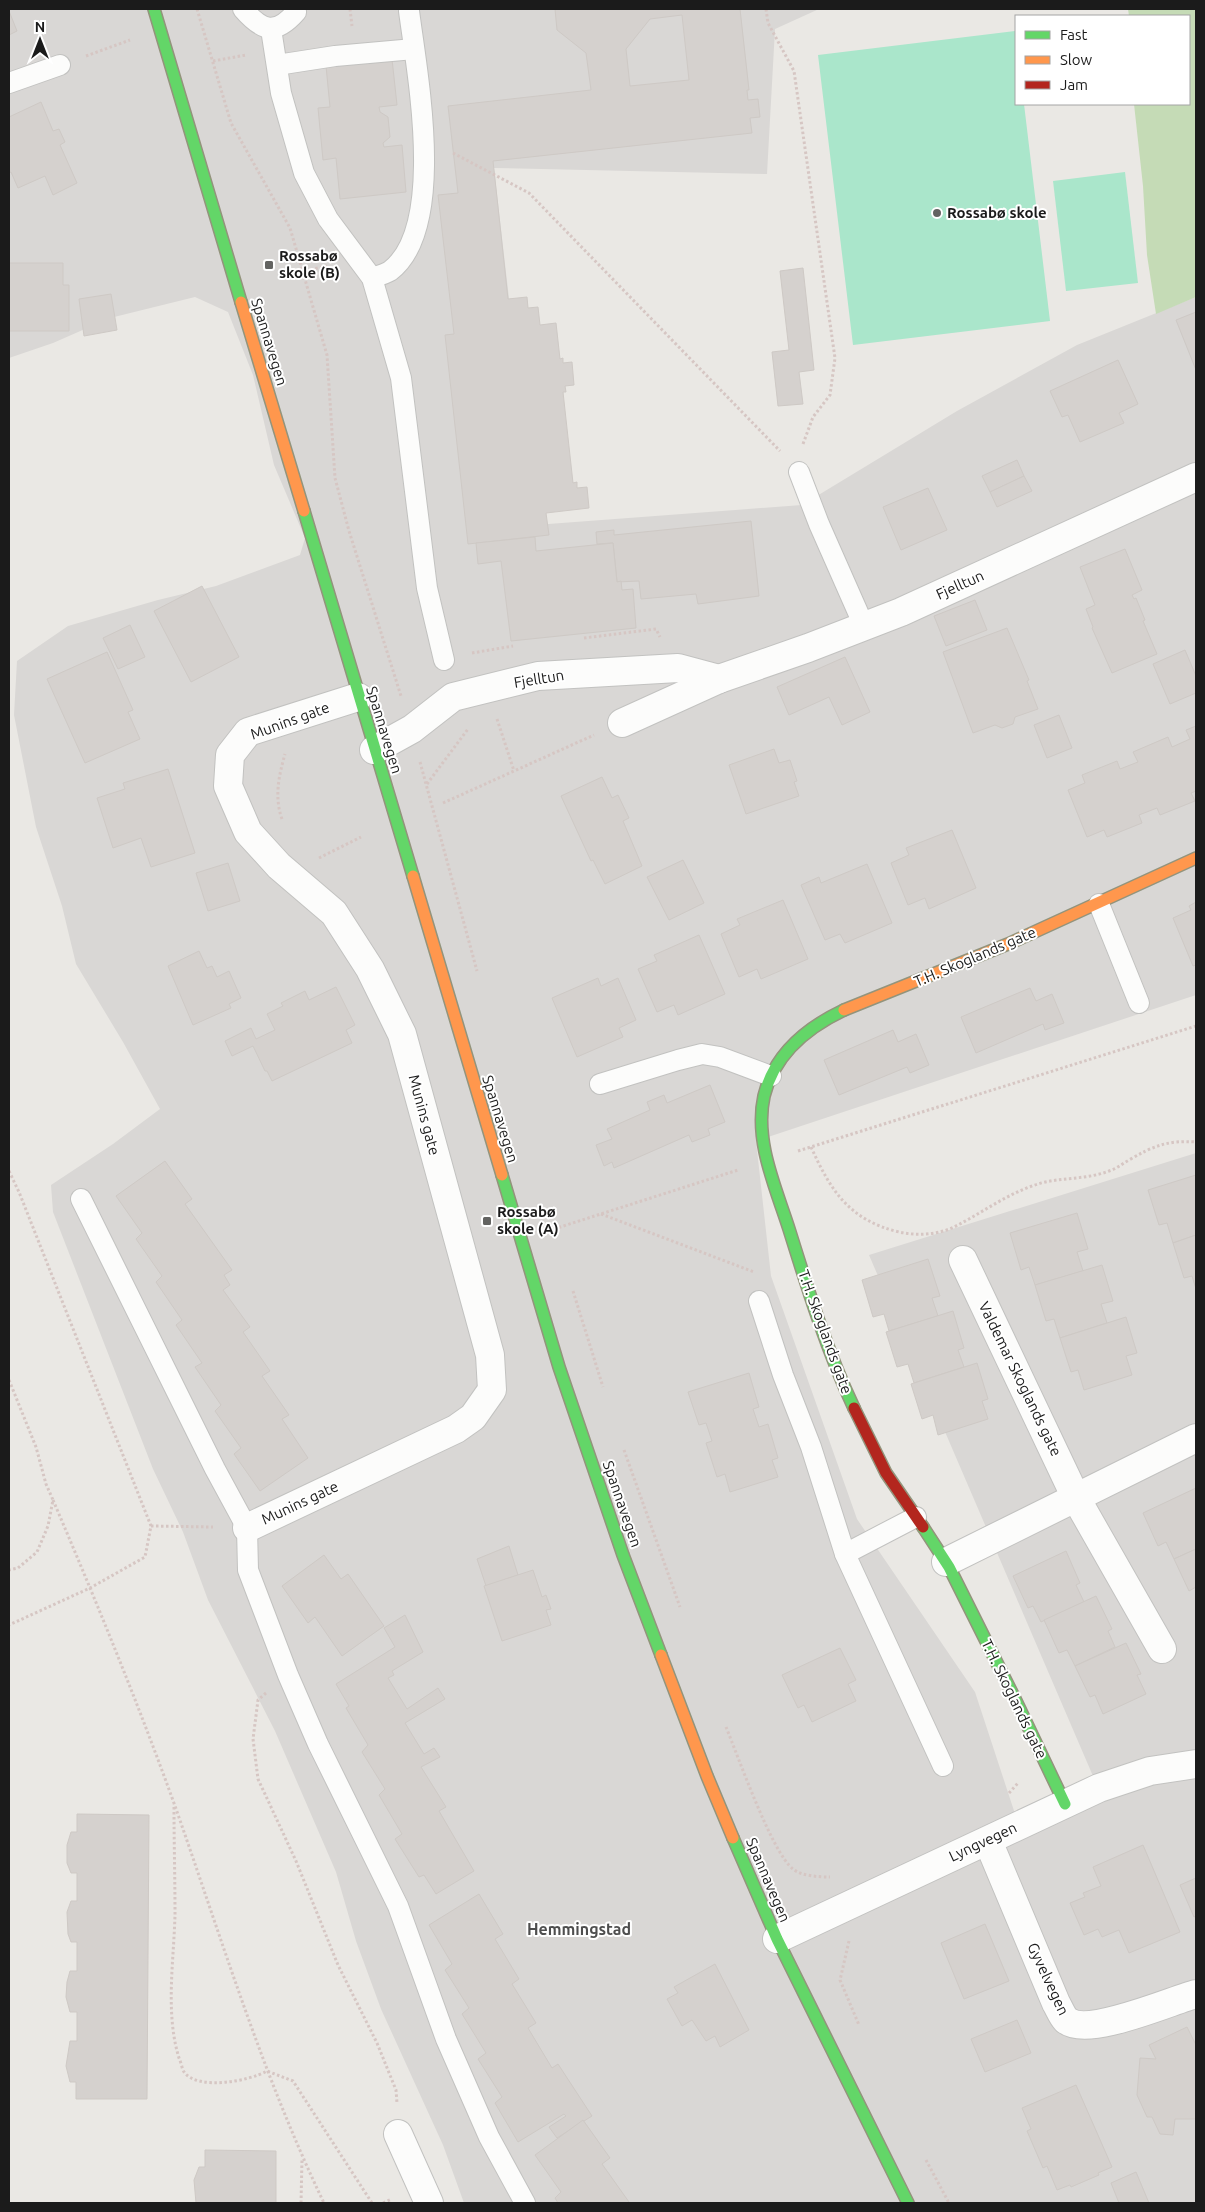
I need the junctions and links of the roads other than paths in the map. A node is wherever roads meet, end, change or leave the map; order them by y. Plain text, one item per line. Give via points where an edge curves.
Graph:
1 (154, 9) edge
2 (243, 9) edge
3 (296, 9) edge
4 (410, 11) dead end
5 (271, 29) junction
6 (414, 48) junction
7 (60, 65) road end
8 (277, 65) junction
9 (9, 83) edge
10 (372, 278) junction
11 (799, 472) road end
12 (1196, 477) edge
13 (864, 626) junction
14 (444, 660) dead end
15 (719, 679) junction
16 (358, 697) junction
17 (622, 723) road end
18 (374, 750) junction
19 (1196, 858) edge
20 (1099, 904) junction
21 (1139, 1003) dead end
22 (771, 1076) junction
23 (600, 1084) dead end
24 (81, 1199) dead end
25 (963, 1260) dead end
26 (759, 1301) dead end
27 (1196, 1438) edge
28 (1076, 1498) junction
29 (916, 1517) junction
30 (247, 1528) junction
31 (845, 1554) junction
32 (946, 1562) junction
33 (1162, 1648) dead end
34 (1196, 1764) edge
35 (943, 1766) dead end
36 (1065, 1804) junction
37 (988, 1841) junction
38 (777, 1939) junction
39 (1196, 1994) edge
40 (398, 2134) road end
41 (429, 2203) edge
42 (525, 2203) edge
43 (908, 2203) edge

1 - 16 main road, Spannavegen
2 - 5 lane via 256,24
3 - 5 lane via 286,24
4 - 6 lane
5 - 8 lane
6 - 8 lane
6 - 10 lane via 425,138 420,213 401,259 389,271
7 - 9 lane
8 - 10 lane via 281,93 304,173 328,219
10 - 14 lane via 401,378 427,588
11 - 13 lane
12 - 13 street, Fjelltun
13 - 15 street, Fjelltun
15 - 17 street, Fjelltun
15 - 18 street, Fjelltun via 678,668 538,676 453,697 412,730
16 - 18 main road, Spannavegen
16 - 30 street, Munins gate via 248,732 230,755 228,786 248,832 279,866 334,913 370,969 402,1034 490,1355 492,1390 473,1417 456,1429
18 - 38 main road, Spannavegen via 562,1376 623,1555 707,1776
19 - 20 main road, T.H. Skoglands gate
20 - 21 lane
20 - 22 main road, T.H. Skoglands gate via 831,1018 800,1037 779,1061
22 - 23 lane via 720,1057 702,1054
22 - 29 main road, T.H. Skoglands gate via 762,1113 762,1132 815,1313 850,1402 879,1462
24 - 30 lane
25 - 28 street, Valdemar Skoglands gate
26 - 31 lane
27 - 28 street
28 - 32 street
28 - 33 street, Valdemar Skoglands gate
29 - 31 lane
29 - 32 main road, T.H. Skoglands gate
30 - 42 lane via 248,1570 288,1675 318,1744 398,1906 446,2039 489,2137
31 - 35 lane
32 - 36 main road, T.H. Skoglands gate
34 - 36 street, Lyngvegen via 1150,1772 1099,1788
36 - 37 street, Lyngvegen
37 - 38 street, Lyngvegen
37 - 39 street, Gyvelvegen via 1066,2020 1081,2026 1102,2024
38 - 43 main road, Spannavegen
40 - 41 street

